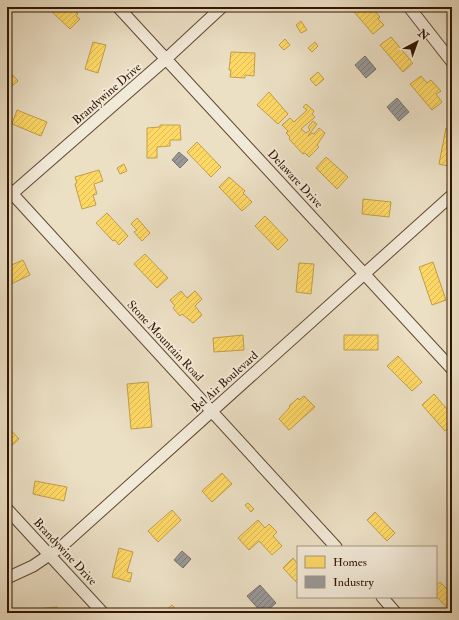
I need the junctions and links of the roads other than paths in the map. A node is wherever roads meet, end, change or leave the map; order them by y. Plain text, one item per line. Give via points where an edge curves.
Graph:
1 (118, 7) edge
2 (222, 7) edge
3 (409, 7) edge
4 (166, 59) junction
5 (452, 62) edge
6 (9, 193) edge
7 (452, 195) edge
8 (366, 274) junction
9 (452, 369) edge
10 (212, 412) junction
11 (7, 509) edge
12 (335, 546) edge
13 (50, 555) junction
14 (7, 578) edge
15 (383, 598) edge
16 (104, 613) edge
17 (396, 613) edge

1 - 4 street, Delaware Drive
2 - 4 street, Brandywine Drive
3 - 5 street
4 - 6 street, Brandywine Drive
4 - 8 street, Delaware Drive
6 - 10 street, Stone Mountain Road
7 - 8 street, Bel Air Boulevard
8 - 9 street, Delaware Drive
8 - 10 street, Bel Air Boulevard
10 - 12 street, Stone Mountain Road
10 - 13 street, Bel Air Boulevard
11 - 13 street, Brandywine Drive
13 - 14 street, Bel Air Boulevard
13 - 16 street, Brandywine Drive
15 - 17 street

